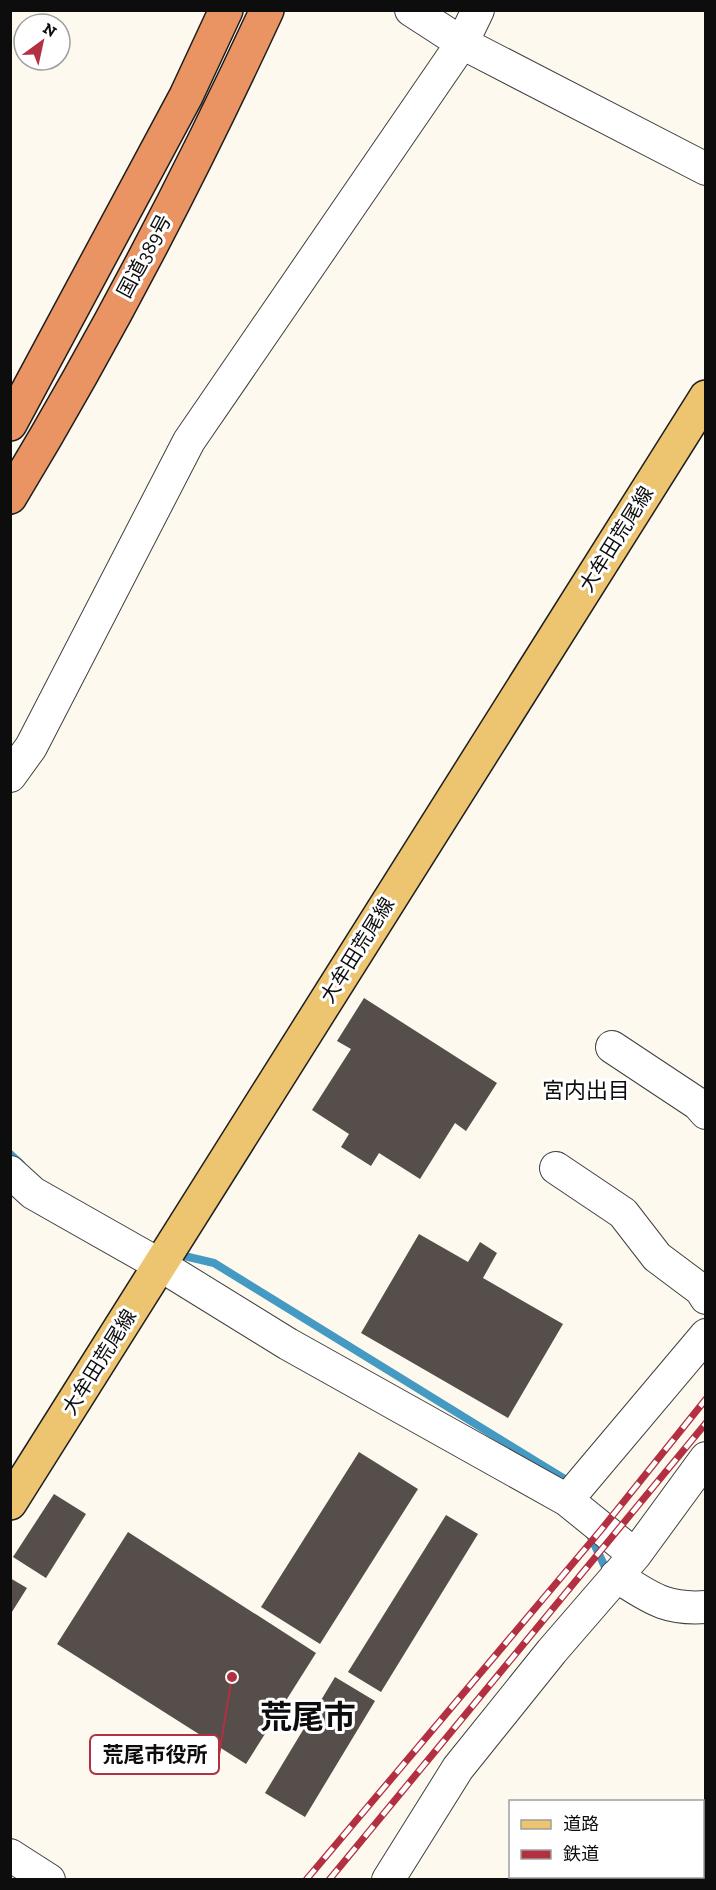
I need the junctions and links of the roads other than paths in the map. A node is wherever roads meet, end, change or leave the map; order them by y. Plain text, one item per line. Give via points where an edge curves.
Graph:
1 (226, 10) edge
2 (267, 10) edge
3 (411, 10) edge
4 (478, 10) edge
5 (462, 43) junction
6 (705, 169) edge
7 (705, 398) edge
8 (10, 424) edge
9 (10, 497) edge
10 (10, 776) edge
11 (612, 1047) dead end
12 (705, 1113) edge
13 (556, 1168) dead end
14 (10, 1172) edge
15 (160, 1265) junction
16 (705, 1298) edge
17 (705, 1335) edge
18 (705, 1458) edge
19 (567, 1500) junction
20 (10, 1503) edge
21 (626, 1566) junction
22 (705, 1606) edge
23 (10, 1856) edge
24 (49, 1880) edge
25 (388, 1880) edge

1 - 8 highway, 国道389号 via 186,96
2 - 9 highway, 国道389号 via 218,116 56,422
3 - 5 street
4 - 5 street
5 - 6 street
5 - 10 street via 189,441 31,747
7 - 15 main road, 大牟田荒尾線
11 - 12 street via 698,1104
13 - 16 street via 623,1213 657,1257 701,1290
14 - 15 street via 33,1193
15 - 19 street via 288,1344
15 - 20 main road, 大牟田荒尾線
17 - 19 street
18 - 21 street
19 - 21 street
21 - 22 street via 651,1598 680,1608
21 - 25 street via 458,1768
23 - 24 street

